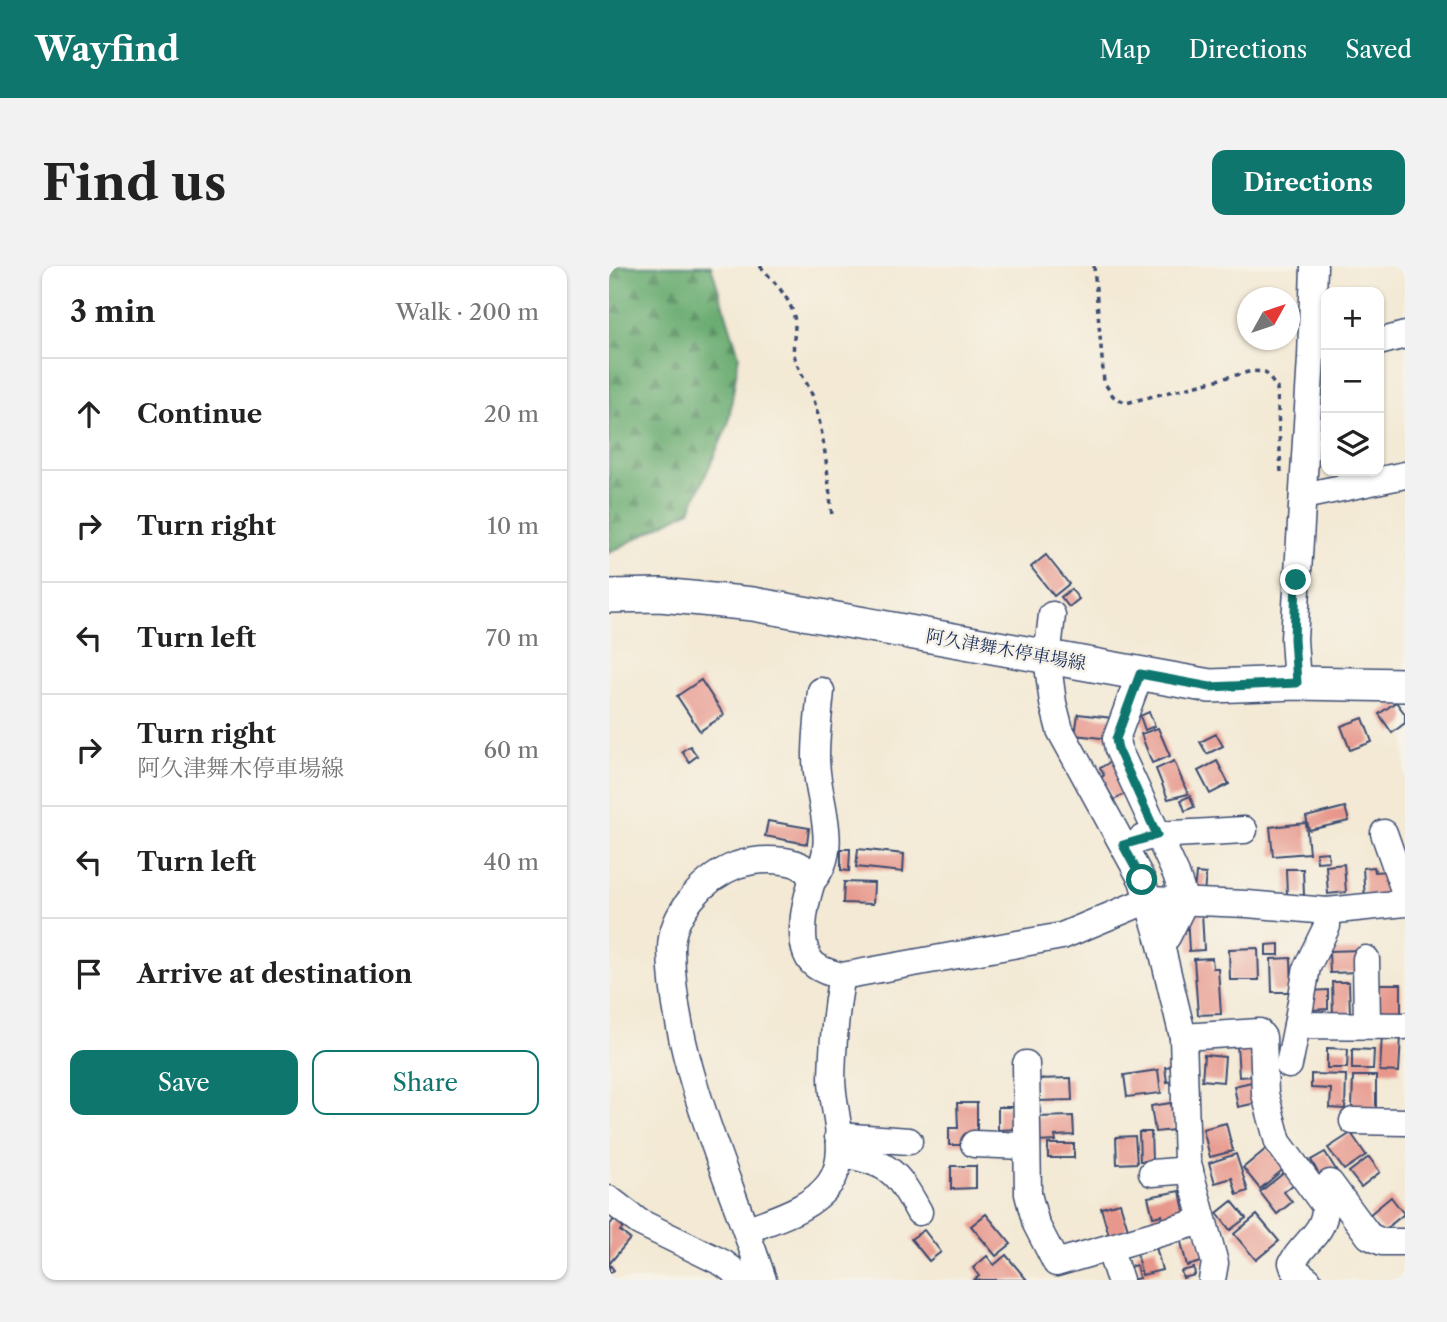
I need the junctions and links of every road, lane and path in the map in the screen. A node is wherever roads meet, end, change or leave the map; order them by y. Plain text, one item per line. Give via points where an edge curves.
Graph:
1 (760, 266) edge
2 (1094, 266) edge
3 (1314, 266) edge
4 (1405, 335) edge
5 (1384, 341) edge
6 (1319, 356) edge
7 (1405, 475) edge
8 (1281, 479) dead end
9 (1303, 496) junction
10 (832, 516) dead end
11 (609, 596) edge
12 (1052, 615) dead end
13 (1047, 658) junction
14 (1140, 674) junction
15 (1297, 683) junction
16 (1405, 685) edge
17 (821, 691) dead end
18 (1244, 830) dead end
19 (1384, 833) dead end
20 (1157, 835) junction
21 (1123, 845) junction
22 (812, 881) junction
23 (1405, 893) edge
24 (1148, 900) junction
25 (1185, 901) junction
26 (1405, 903) edge
27 (1327, 911) junction
28 (1160, 941) junction
29 (1366, 959) dead end
30 (842, 976) junction
31 (1367, 1025) junction
32 (1297, 1026) junction
33 (1405, 1026) edge
34 (1183, 1037) junction
35 (1026, 1064) dead end
36 (1289, 1065) dead end
37 (1353, 1121) dead end
38 (1405, 1122) edge
39 (909, 1141) dead end
40 (974, 1144) dead end
41 (839, 1145) junction
42 (1026, 1146) junction
43 (1189, 1170) junction
44 (1152, 1173) dead end
45 (1331, 1183) dead end
46 (609, 1199) edge
47 (919, 1212) dead end
48 (1202, 1221) junction
49 (746, 1230) junction
50 (1405, 1242) edge
51 (1109, 1248) junction
52 (746, 1280) edge
53 (763, 1280) edge
54 (1120, 1280) edge
55 (1212, 1280) edge
56 (1308, 1280) edge

1 - 10 path via 791,306 795,360 821,428
2 - 8 path via 1104,382 1112,396 1126,403 1252,371 1265,372 1277,388
3 - 6 street
4 - 5 street
6 - 9 street
7 - 9 street
9 - 15 street via 1294,639
11 - 13 main road, 阿久津舞木停車場線 via 660,595 753,604
12 - 13 street
13 - 14 main road, 阿久津舞木停車場線
13 - 21 street via 1060,730
14 - 15 main road, 阿久津舞木停車場線 via 1210,687
14 - 20 street via 1116,739
15 - 16 main road, 阿久津舞木停車場線
17 - 22 street via 815,758 827,840 824,867
18 - 20 street
19 - 23 street
20 - 21 street
20 - 25 street
21 - 24 street
22 - 30 street via 803,926 807,955 816,966
22 - 49 street via 804,867 790,862 735,866 710,881 688,904 672,940 677,1016 697,1090
24 - 25 street
24 - 28 street
24 - 30 street via 1062,936
25 - 27 street
25 - 28 street via 1167,937
26 - 27 street
27 - 32 street via 1327,926 1307,967
28 - 34 street
29 - 31 street
30 - 41 street via 832,1082
31 - 32 street
31 - 33 street
32 - 36 street
34 - 43 street
34 - 56 street via 1259,1032 1263,1037 1265,1094 1278,1142 1325,1206 1319,1231 1292,1263
35 - 42 street
37 - 38 street
39 - 41 street
40 - 42 street
41 - 47 street via 895,1173
41 - 49 street via 831,1181 814,1198
42 - 51 street via 1028,1194 1036,1224 1056,1263
43 - 44 street
43 - 48 street
45 - 50 street via 1369,1236 1382,1242
46 - 52 street via 639,1222 723,1263
48 - 51 street
48 - 55 street via 1215,1263
49 - 53 street
51 - 54 street

